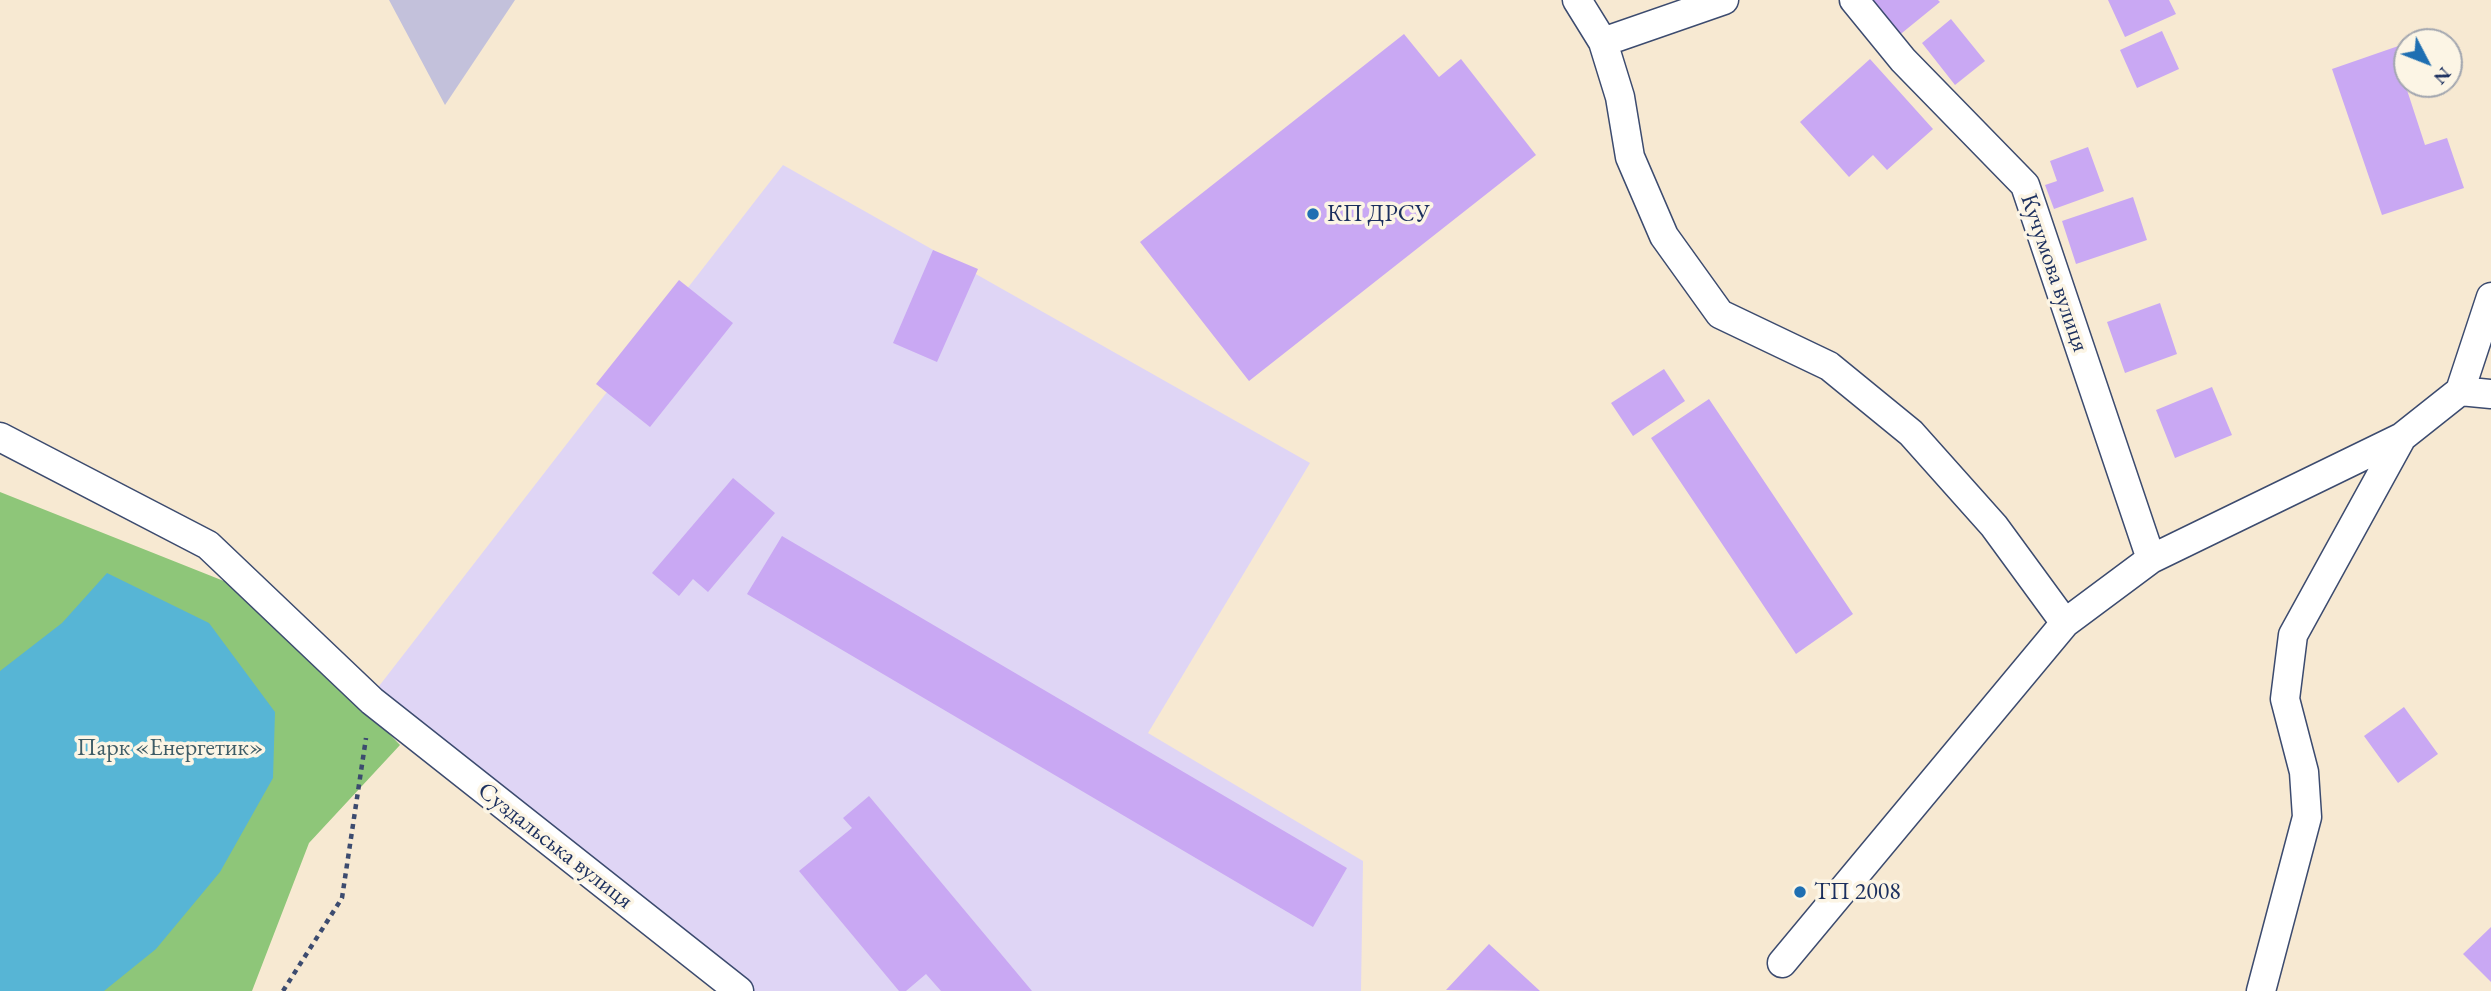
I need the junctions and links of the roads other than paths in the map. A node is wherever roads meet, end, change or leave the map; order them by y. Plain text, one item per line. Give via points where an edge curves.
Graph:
1 (1577, 0) edge
2 (1724, 0) edge
3 (1854, 0) edge
4 (1603, 42) junction
5 (2491, 297) edge
6 (2460, 391) junction
7 (2491, 394) edge
8 (0, 437) edge
9 (2402, 437) junction
10 (2151, 559) junction
11 (2065, 624) junction
12 (1782, 963) dead end
13 (739, 991) edge
14 (2262, 991) edge

1 - 4 street
2 - 4 street
3 - 10 street, Кучумова вулиця via 1903,60 2025,185
4 - 11 street via 1620,97 1630,157 1664,236 1720,314 1829,366 1911,433 1994,526
5 - 6 street
6 - 7 street
6 - 9 street
8 - 13 street, Суздальська вулиця via 208,545 372,701
9 - 10 street
9 - 14 street via 2293,635 2285,699 2304,772 2307,817
10 - 11 street
11 - 12 street

